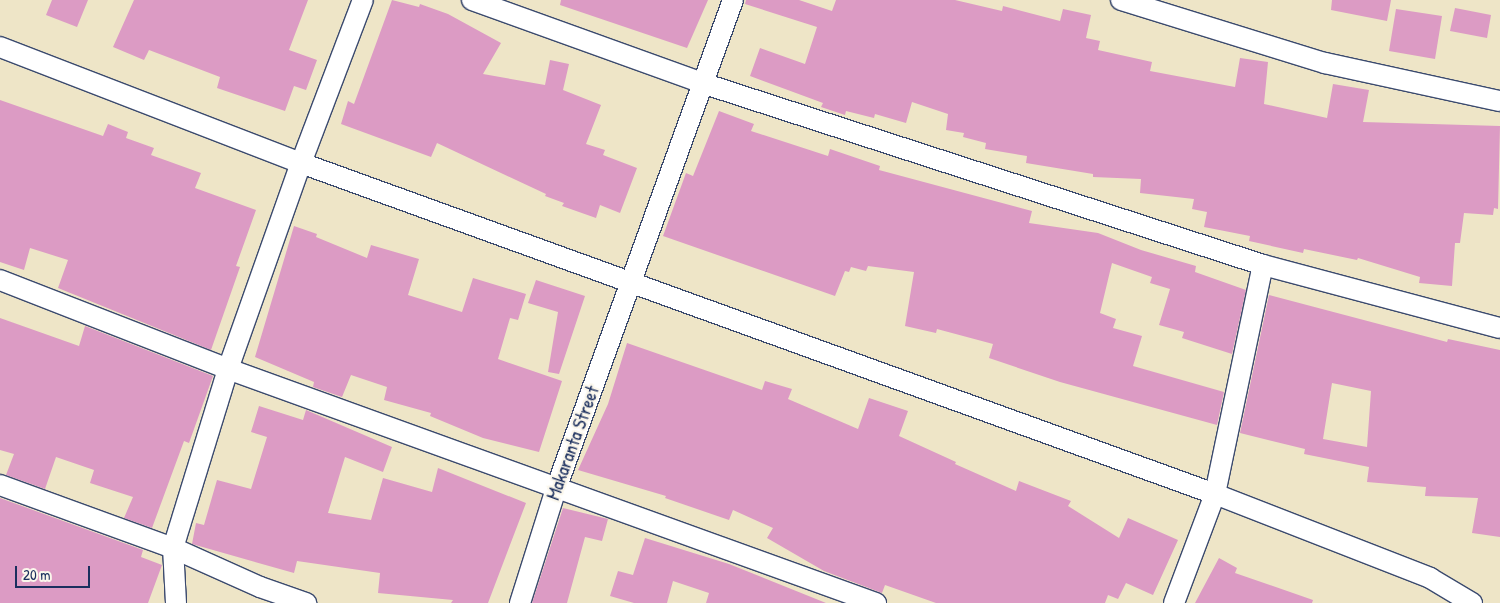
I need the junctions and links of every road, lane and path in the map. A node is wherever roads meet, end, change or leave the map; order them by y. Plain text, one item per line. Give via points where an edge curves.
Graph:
1 (363, 0) edge
2 (472, 0) edge
3 (733, 0) edge
4 (1120, 0) edge
5 (0, 47) edge
6 (702, 83) junction
7 (1500, 101) edge
8 (301, 163) junction
9 (1263, 265) junction
10 (0, 280) edge
11 (630, 284) junction
12 (1500, 328) edge
13 (228, 369) junction
14 (0, 484) edge
15 (557, 486) junction
16 (1215, 494) junction
17 (173, 548) junction
18 (176, 603) edge
19 (306, 603) edge
20 (520, 603) edge
21 (876, 603) edge
22 (1174, 603) edge
23 (1472, 603) edge

1 - 8 street
2 - 6 street
3 - 6 street, Makaranta Street
4 - 7 street via 1325,63
5 - 8 street
6 - 9 street
6 - 11 street, Makaranta Street
8 - 11 street
8 - 13 street
9 - 12 street
9 - 16 street
10 - 13 street
11 - 15 street, Makaranta Street
11 - 16 street
13 - 15 street
13 - 17 street
14 - 17 street
15 - 20 street, Makaranta Street
15 - 21 street
16 - 22 street
16 - 23 street via 1430,578
17 - 18 street
17 - 19 street via 260,587

